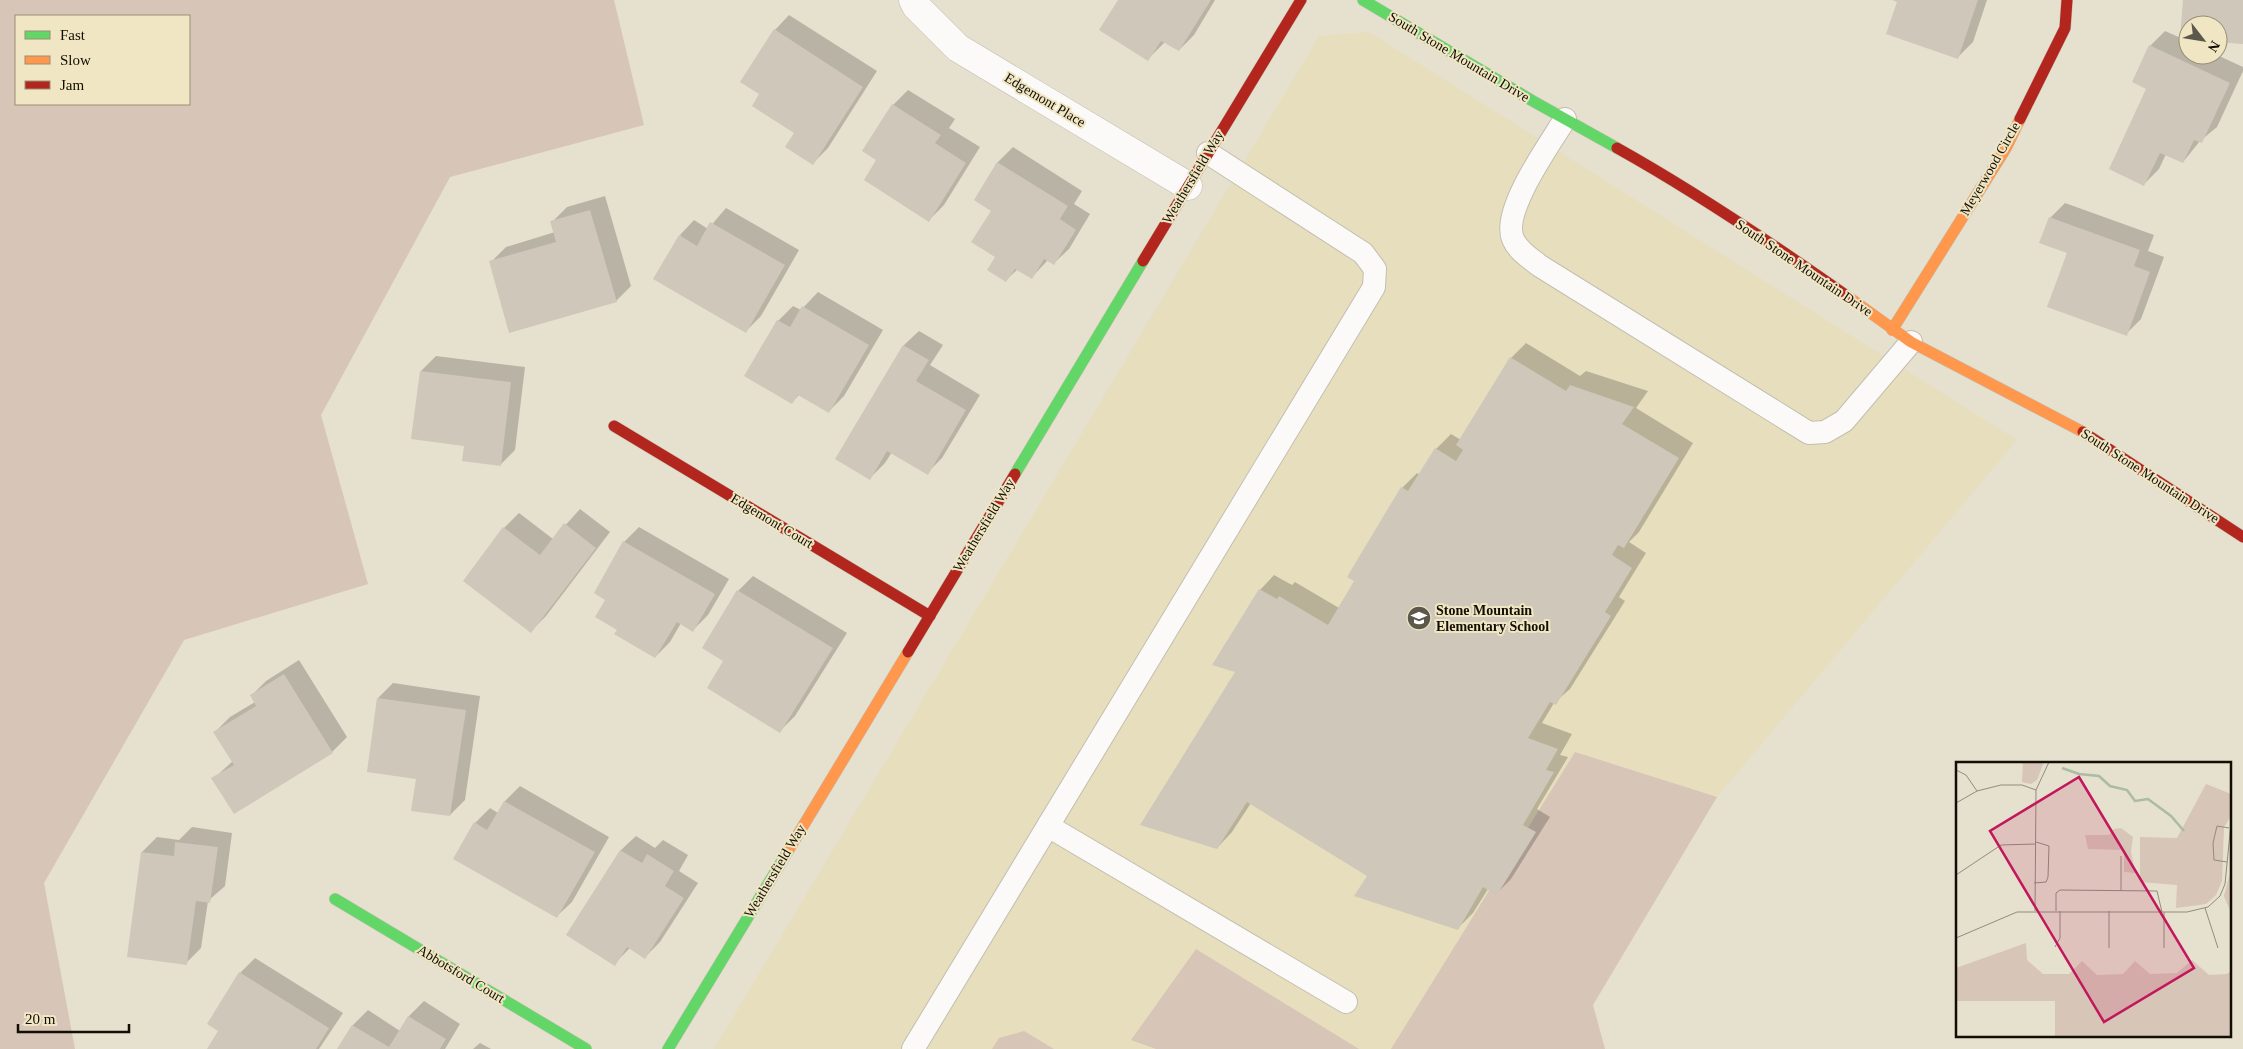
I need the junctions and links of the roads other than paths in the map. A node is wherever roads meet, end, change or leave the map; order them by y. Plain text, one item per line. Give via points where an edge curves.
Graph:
1 (913, 0) edge
2 (1301, 0) edge
3 (1363, 0) edge
4 (2066, 0) edge
5 (1565, 119) junction
6 (1208, 153) junction
7 (1188, 186) junction
8 (1902, 336) junction
9 (614, 426) dead end
10 (2243, 537) edge
11 (930, 616) junction
12 (1048, 826) junction
13 (336, 898) dead end
14 (1346, 1002) dead end
15 (586, 1049) edge
16 (668, 1049) edge
17 (913, 1049) edge

1 - 7 street, Edgemont Place via 958,48
2 - 6 street, Weathersfield Way
3 - 5 street, South Stone Mountain Drive
4 - 8 street, Meyerwood Circle via 2065,28 2006,148
5 - 8 street, South Stone Mountain Drive via 1650,166 1801,264
5 - 8 lane via 1516,201 1511,220 1512,237 1520,250 1540,266 1810,433 1825,432 1844,421
6 - 7 street, Weathersfield Way
6 - 12 lane via 1363,253 1375,269 1374,287
7 - 11 street, Weathersfield Way
8 - 10 street, South Stone Mountain Drive via 2080,430
9 - 11 street, Edgemont Court
11 - 16 street, Weathersfield Way
12 - 14 lane
12 - 17 lane
13 - 15 street, Abbotsford Court

